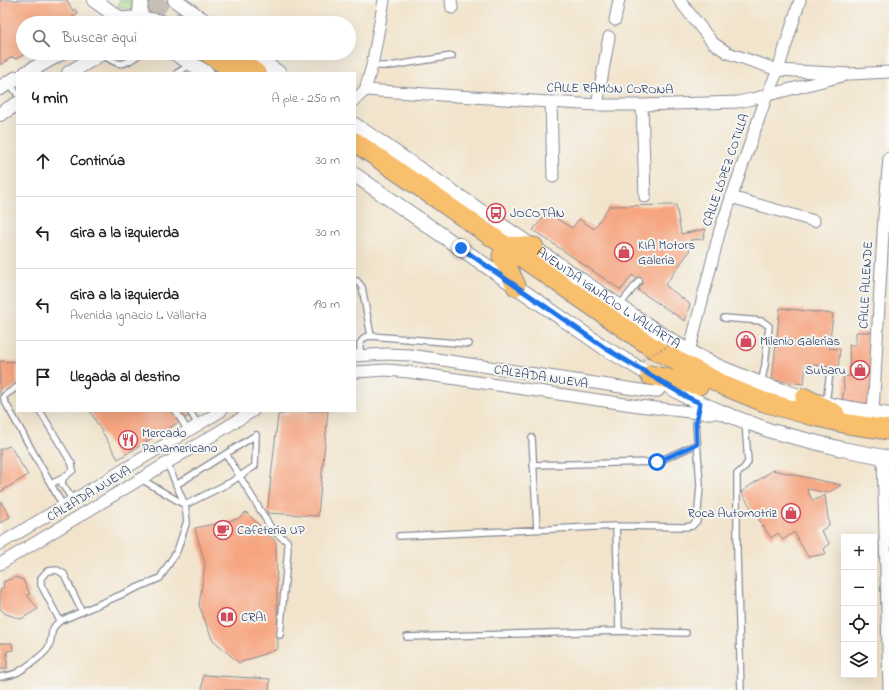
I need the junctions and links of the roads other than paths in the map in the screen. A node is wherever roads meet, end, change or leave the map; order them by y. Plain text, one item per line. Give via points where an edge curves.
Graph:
1 (94, 0) edge
2 (141, 0) edge
3 (175, 0) edge
4 (384, 0) edge
5 (620, 0) edge
6 (679, 0) edge
7 (800, 0) edge
8 (113, 16) edge
9 (140, 16) edge
10 (197, 16) edge
11 (615, 20) dead end
12 (609, 37) dead end
13 (452, 56) dead end
14 (49, 60) edge
15 (90, 60) edge
16 (110, 60) edge
17 (131, 60) edge
18 (192, 60) edge
19 (199, 60) edge
20 (206, 60) edge
21 (237, 60) edge
22 (260, 60) edge
23 (372, 66) junction
24 (778, 70) junction
25 (28, 72) edge
26 (71, 72) edge
27 (178, 72) edge
28 (206, 72) edge
29 (235, 72) edge
30 (255, 72) edge
31 (278, 72) edge
32 (889, 72) edge
33 (850, 74) junction
34 (365, 90) junction
35 (767, 95) junction
36 (356, 99) edge
37 (551, 102) junction
38 (16, 105) edge
39 (597, 105) junction
40 (642, 105) junction
41 (0, 114) edge
42 (356, 126) edge
43 (356, 143) edge
44 (356, 156) edge
45 (889, 158) edge
46 (356, 176) edge
47 (553, 178) dead end
48 (645, 197) dead end
49 (731, 197) junction
50 (886, 216) edge
51 (814, 221) dead end
52 (534, 247) junction
53 (503, 251) junction
54 (885, 259) edge
55 (356, 281) edge
56 (638, 281) dead end
57 (516, 286) junction
58 (619, 307) junction
59 (724, 318) dead end
60 (372, 336) junction
61 (469, 344) dead end
62 (689, 352) junction
63 (386, 354) junction
64 (358, 356) edge
65 (389, 371) junction
66 (356, 372) edge
67 (830, 372) dead end
68 (552, 377) junction
69 (657, 379) junction
70 (761, 384) junction
71 (16, 388) edge
72 (549, 393) junction
73 (805, 398) junction
74 (699, 400) junction
75 (826, 404) junction
76 (41, 412) edge
77 (177, 412) edge
78 (191, 412) edge
79 (219, 412) edge
80 (251, 412) edge
81 (873, 413) junction
82 (889, 415) edge
83 (745, 421) junction
84 (198, 425) junction
85 (856, 425) junction
86 (889, 430) edge
87 (188, 431) junction
88 (532, 438) dead end
89 (697, 444) junction
90 (887, 452) edge
91 (226, 454) junction
92 (167, 463) junction
93 (533, 464) junction
94 (239, 476) junction
95 (63, 478) junction
96 (140, 479) junction
97 (51, 484) junction
98 (176, 485) junction
99 (68, 503) junction
100 (184, 505) junction
101 (616, 526) junction
102 (537, 529) junction
103 (399, 536) dead end
104 (0, 544) edge
105 (0, 564) edge
106 (82, 612) junction
107 (60, 621) junction
108 (619, 631) junction
109 (686, 633) dead end
110 (280, 635) dead end
111 (407, 637) dead end
112 (0, 676) edge
113 (741, 690) edge
114 (889, 690) edge

1 - 8 street
2 - 9 street
3 - 10 street
4 - 23 street
5 - 11 street
6 - 24 street via 718,48
7 - 24 street, CALLE LÓPEZ COTILLA
12 - 39 street
13 - 23 lane via 390,66
14 - 25 street
15 - 26 street
16 - 17 lane via 114,63 126,64
18 - 27 lane
19 - 28 street
20 - 29 highway
21 - 30 highway
22 - 31 street
23 - 34 street
24 - 33 street
24 - 35 street, CALLE LÓPEZ COTILLA
32 - 33 street
33 - 35 street, CALLE RAMÓN CORONA
34 - 36 street
34 - 37 street, CALLE RAMÓN CORONA
35 - 40 street, CALLE RAMÓN CORONA via 738,102
35 - 49 street, CALLE LÓPEZ COTILLA
37 - 39 street, CALLE RAMÓN CORONA
37 - 47 street
38 - 41 street
39 - 40 street, CALLE RAMÓN CORONA
40 - 48 street
42 - 52 street, AVENIDA IGNACIO L. VALLARTA
43 - 53 highway, AVENIDA IGNACIO L. VALLARTA
44 - 53 highway, AVENIDA IGNACIO L. VALLARTA
45 - 50 street, CALLE ALLENDE
46 - 57 street
49 - 51 street
49 - 62 street, CALLE LÓPEZ COTILLA
50 - 54 street, CALLE ALLENDE
52 - 53 highway
52 - 58 street, AVENIDA IGNACIO L. VALLARTA
53 - 57 highway
53 - 74 highway, AVENIDA IGNACIO L. VALLARTA via 655,362
53 - 85 highway, AVENIDA IGNACIO L. VALLARTA via 656,350 725,386 764,402
54 - 81 street, CALLE ALLENDE
55 - 60 lane via 362,287
56 - 58 lane
57 - 69 street via 605,348
58 - 62 street, AVENIDA IGNACIO L. VALLARTA
59 - 70 lane via 762,321 768,326
60 - 61 lane
60 - 64 lane via 365,337 360,342
62 - 70 street, AVENIDA IGNACIO L. VALLARTA via 719,368
63 - 64 street
63 - 65 street
63 - 68 street via 430,358
65 - 66 street, CALZADA NUEVA
65 - 72 street, CALZADA NUEVA via 428,374
67 - 75 lane
68 - 69 street via 654,392 658,391
68 - 72 street
69 - 74 highway
70 - 73 street, AVENIDA IGNACIO L. VALLARTA
71 - 97 lane via 4,396 4,400
72 - 74 street, CALZADA NUEVA via 639,406
73 - 75 street, AVENIDA IGNACIO L. VALLARTA
73 - 85 highway
74 - 83 street, AVENIDA IGNACIO L. VALLARTA
74 - 89 lane
74 - 90 highway, AVENIDA IGNACIO L. VALLARTA via 710,391 792,421 839,432
75 - 81 street, AVENIDA IGNACIO L. VALLARTA
76 - 95 lane via 72,464 73,470
77 - 87 lane
78 - 84 lane
79 - 84 street
80 - 92 street, CALZADA NUEVA
81 - 82 street, AVENIDA IGNACIO L. VALLARTA
83 - 90 street, AVENIDA IGNACIO L. VALLARTA via 778,433 842,449
83 - 113 lane via 748,462 737,474
84 - 87 street
85 - 86 highway, AVENIDA IGNACIO L. VALLARTA
87 - 99 street
88 - 93 lane
89 - 93 lane via 657,462
89 - 101 lane via 700,486 697,521 692,526 684,527
90 - 114 street
91 - 94 lane
91 - 94 lane via 256,435 255,466
91 - 98 lane
92 - 96 street, CALZADA NUEVA
92 - 98 lane
93 - 102 lane
94 - 100 lane
94 - 110 lane via 273,532 287,541
95 - 97 lane
95 - 99 lane via 62,484
96 - 100 lane
96 - 105 street, CALZADA NUEVA
97 - 99 lane
98 - 100 lane
99 - 104 street
100 - 106 lane via 187,521 177,551 160,578
101 - 102 lane
101 - 108 lane
102 - 103 lane
106 - 107 lane
106 - 107 lane via 64,574 57,570 47,571 41,578 41,585
107 - 112 lane via 51,632 46,651 18,672
108 - 109 lane
108 - 111 lane

